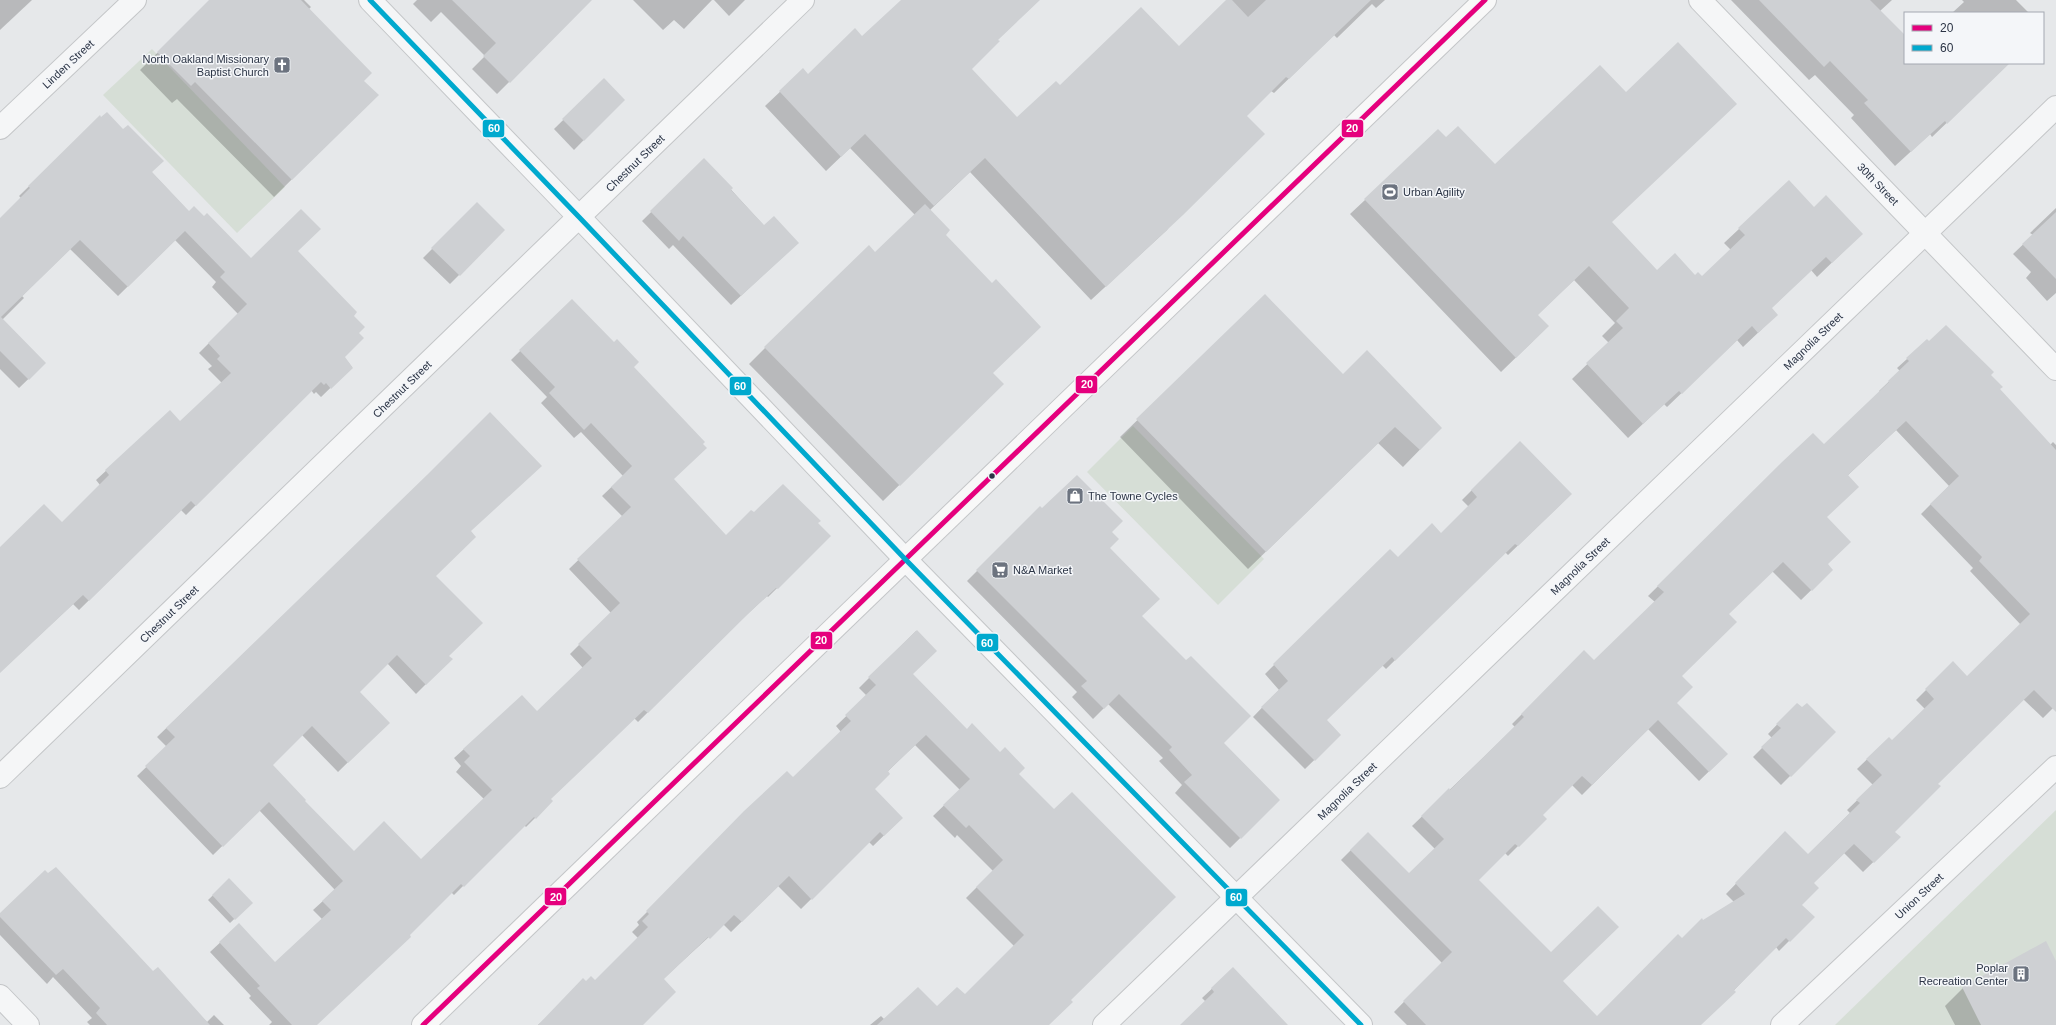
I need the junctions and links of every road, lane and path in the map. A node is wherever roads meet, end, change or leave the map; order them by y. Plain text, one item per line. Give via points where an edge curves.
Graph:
1 (135, 0) edge
2 (370, 0) edge
3 (803, 0) edge
4 (1486, 0) edge
5 (1700, 0) edge
6 (2056, 107) edge
7 (0, 128) edge
8 (579, 217) junction
9 (1924, 233) junction
10 (2056, 368) edge
11 (905, 559) junction
12 (2056, 767) edge
13 (0, 776) edge
14 (1237, 897) junction
15 (0, 996) edge
16 (28, 1025) edge
17 (422, 1025) edge
18 (1104, 1025) edge
19 (1361, 1025) edge
20 (1782, 1025) edge

1 - 7 street, Linden Street
2 - 8 street
3 - 8 street, Chestnut Street
4 - 11 main road
5 - 9 street, 30th Street
6 - 9 street, Magnolia Street
8 - 11 street
8 - 13 street, Chestnut Street
9 - 10 street, 30th Street
9 - 14 street, Magnolia Street
11 - 14 street
11 - 17 main road
12 - 20 street, Union Street
14 - 18 street, Magnolia Street
14 - 19 street
15 - 16 street

